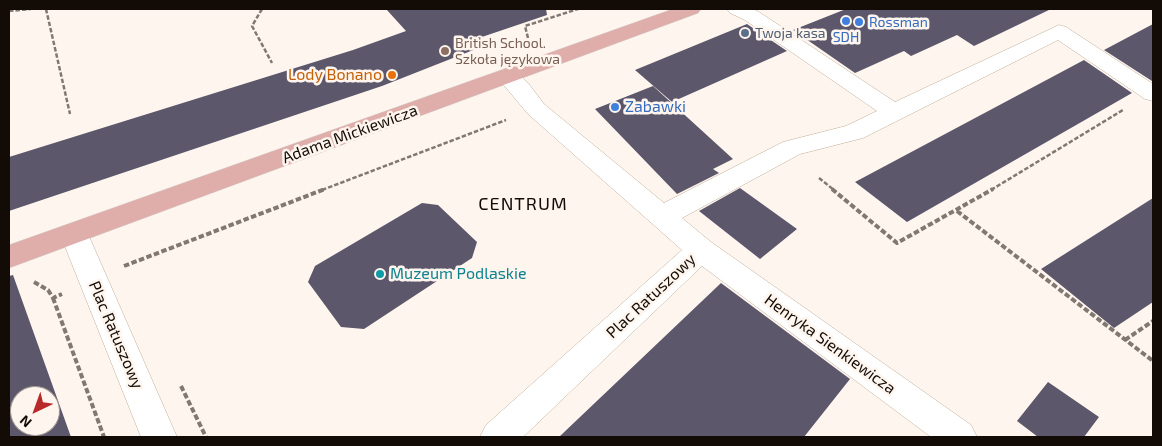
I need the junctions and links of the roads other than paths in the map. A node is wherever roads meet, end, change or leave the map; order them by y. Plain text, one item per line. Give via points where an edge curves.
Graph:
1 (691, 9) edge
2 (737, 9) edge
3 (508, 77) junction
4 (1152, 93) edge
5 (894, 112) junction
6 (663, 216) junction
7 (74, 234) junction
8 (702, 250) junction
9 (9, 257) edge
10 (159, 437) edge
11 (498, 437) edge
12 (959, 437) edge

1 - 3 main road, Adama Mickiewicza
2 - 5 street
3 - 6 street, Plac Ratuszowy via 536,109
3 - 7 main road, Adama Mickiewicza
4 - 5 street via 1059,31
5 - 6 street via 854,132 792,148
6 - 8 street, Plac Ratuszowy
7 - 9 main road, Adama Mickiewicza
7 - 10 street, Plac Ratuszowy
8 - 11 street, Plac Ratuszowy
8 - 12 street, Henryka Sienkiewicza

